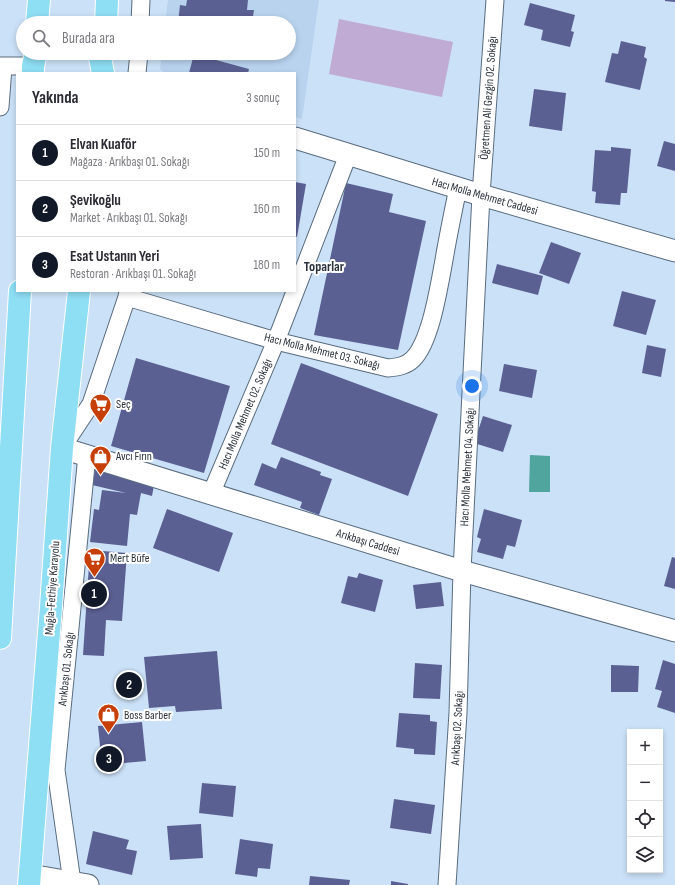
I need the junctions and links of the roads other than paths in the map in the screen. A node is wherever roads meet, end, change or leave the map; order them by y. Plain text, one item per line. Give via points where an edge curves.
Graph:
1 (39, 0) edge
2 (107, 0) edge
3 (141, 0) edge
4 (495, 0) edge
5 (38, 16) edge
6 (106, 16) edge
7 (140, 16) edge
8 (100, 60) edge
9 (104, 60) edge
10 (138, 60) edge
11 (34, 64) edge
12 (1, 66) edge
13 (103, 72) edge
14 (103, 72) edge
15 (138, 72) edge
16 (0, 107) edge
17 (296, 138) edge
18 (348, 155) junction
19 (458, 188) junction
20 (481, 195) junction
21 (675, 251) edge
22 (296, 289) edge
23 (20, 292) edge
24 (78, 292) edge
25 (295, 292) edge
26 (127, 294) edge
27 (276, 341) junction
28 (62, 448) junction
29 (87, 455) junction
30 (5, 488) edge
31 (211, 494) junction
32 (462, 571) junction
33 (675, 631) edge
34 (0, 638) edge
35 (29, 880) edge
36 (80, 884) edge
37 (448, 885) edge

1 - 5 highway
2 - 6 highway
3 - 7 street
4 - 20 street, Öğretmen Ali Gezgin 02. Sokağı
8 - 13 highway
9 - 14 highway
10 - 15 street
11 - 12 street
12 - 16 street
17 - 18 street, Hacı Molla Mehmet Caddesi
18 - 19 street, Hacı Molla Mehmet Caddesi
18 - 22 street, Hacı Molla Mehmet 02. Sokağı
19 - 20 street, Hacı Molla Mehmet Caddesi
19 - 27 street, Hacı Molla Mehmet 03. Sokağı via 436,304 421,347 413,359 403,366 388,368
20 - 21 street, Hacı Molla Mehmet Caddesi
20 - 32 street, Hacı Molla Mehmet 04. Sokağı
23 - 30 highway
24 - 28 highway, Muğla-Fethiye Karayolu
25 - 27 street, Hacı Molla Mehmet 02. Sokağı
26 - 27 street, Hacı Molla Mehmet 03. Sokağı
26 - 28 street via 91,404
27 - 31 street, Hacı Molla Mehmet 02. Sokağı
28 - 29 street, Arıkbaşı Caddesi
28 - 35 highway, Muğla-Fethiye Karayolu
29 - 31 street, Arıkbaşı Caddesi
29 - 36 street, Arıkbaşı 01. Sokağı via 56,770
30 - 34 highway
31 - 32 street, Arıkbaşı Caddesi
32 - 33 street, Arıkbaşı Caddesi
32 - 37 street, Arıkbaşı 02. Sokağı via 458,713
35 - 36 street

